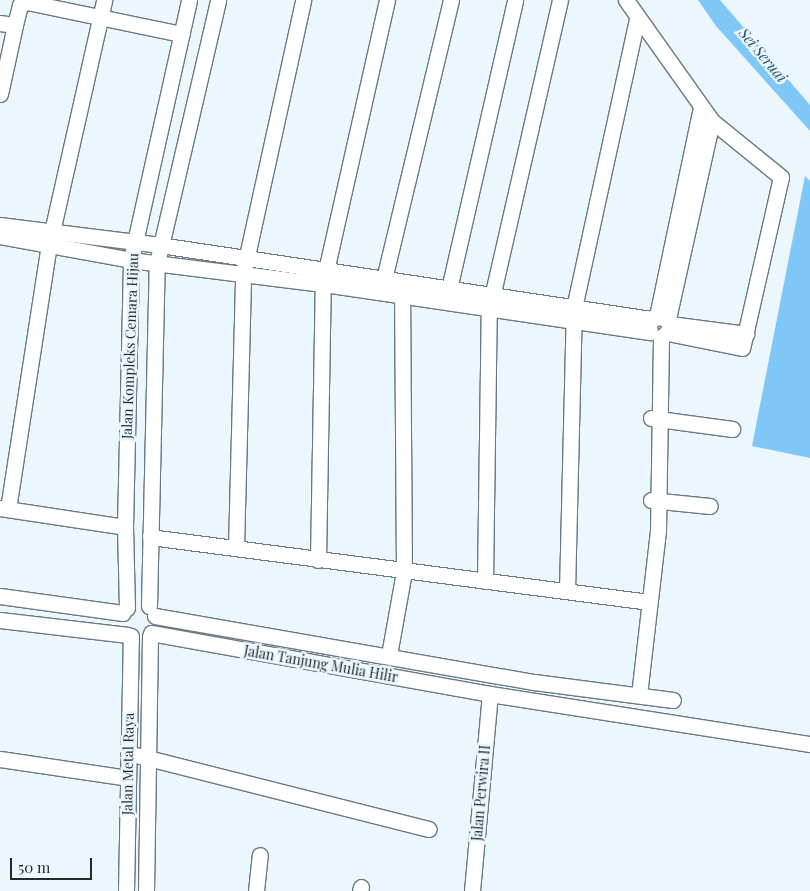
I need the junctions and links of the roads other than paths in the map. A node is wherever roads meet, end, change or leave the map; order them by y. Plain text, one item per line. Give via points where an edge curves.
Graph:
1 (104, 0) edge
2 (189, 0) edge
3 (218, 0) edge
4 (303, 0) edge
5 (387, 0) edge
6 (451, 0) edge
7 (515, 0) edge
8 (560, 0) edge
9 (626, 0) edge
10 (101, 17) junction
11 (638, 19) junction
12 (7, 24) edge
13 (182, 34) junction
14 (0, 50) edge
15 (0, 94) edge
16 (701, 107) junction
17 (712, 121) junction
18 (0, 225) edge
19 (0, 236) edge
20 (51, 238) junction
21 (147, 243) junction
22 (246, 258) junction
23 (144, 262) junction
24 (243, 274) junction
25 (324, 277) junction
26 (384, 279) junction
27 (402, 289) junction
28 (449, 289) junction
29 (490, 303) junction
30 (574, 313) junction
31 (660, 327) junction
32 (656, 419) junction
33 (732, 429) dead end
34 (655, 500) junction
35 (710, 506) dead end
36 (4, 509) edge
37 (125, 527) junction
38 (150, 537) junction
39 (236, 548) junction
40 (318, 560) junction
41 (404, 572) junction
42 (485, 581) junction
43 (568, 591) junction
44 (0, 596) edge
45 (649, 602) junction
46 (125, 611) junction
47 (152, 611) junction
48 (0, 620) edge
49 (130, 635) junction
50 (150, 635) junction
51 (389, 656) junction
52 (490, 694) junction
53 (638, 695) junction
54 (673, 700) dead end
55 (810, 744) edge
56 (138, 755) junction
57 (0, 759) edge
58 (128, 778) junction
59 (428, 829) dead end
60 (127, 852) junction
61 (260, 855) dead end
62 (146, 856) junction
63 (126, 891) edge
64 (146, 891) edge
65 (256, 891) edge
66 (472, 891) edge

1 - 10 street
2 - 13 street, Jalan Kompleks Cemara Hijau
3 - 21 street, Jalan Kompleks Cemara Hijau
4 - 22 street
5 - 25 street
6 - 26 street
7 - 28 street
8 - 29 street
9 - 11 street
10 - 12 street via 23,3
10 - 13 street
10 - 20 street
11 - 16 street
11 - 30 street
12 - 14 street
12 - 15 street
13 - 21 street, Jalan Kompleks Cemara Hijau
16 - 17 street
16 - 31 street
17 - 31 street
17 - 31 street via 781,177 746,334 741,349
18 - 20 street
19 - 20 street
20 - 21 street
20 - 23 street
20 - 36 street
21 - 22 street
21 - 23 street, Jalan Kompleks Cemara Hijau
21 - 23 street, Jalan Kompleks Cemara Hijau
22 - 24 street
22 - 25 street
23 - 24 street
23 - 37 street, Jalan Kompleks Cemara Hijau
23 - 38 street, Jalan Kompleks Cemara Hijau
24 - 25 street
24 - 39 street
25 - 26 street
25 - 27 street
25 - 40 street
26 - 27 street
27 - 28 street
27 - 29 street
27 - 41 street
28 - 29 street
29 - 30 street
29 - 42 street
30 - 31 street
30 - 43 street
31 - 32 street
32 - 33 street
32 - 34 street
34 - 35 street
34 - 45 street
36 - 37 street
37 - 46 street, Jalan Kompleks Cemara Hijau
38 - 39 street
38 - 47 street, Jalan Kompleks Cemara Hijau
39 - 40 street
40 - 41 street
41 - 42 street
41 - 51 street
42 - 43 street
43 - 45 street
44 - 46 street
45 - 53 street
46 - 47 street via 137,603
46 - 49 street via 122,625
47 - 50 street
47 - 51 street
48 - 49 street
49 - 50 street
49 - 56 street, Jalan Metal Raya
50 - 52 street, Jalan Tanjung Mulia Hilir
50 - 56 street
51 - 53 street via 534,682
52 - 55 street, Jalan Tanjung Mulia Hilir
52 - 66 street, Jalan Perwira II
53 - 54 street
56 - 58 street, Jalan Metal Raya
56 - 59 street
56 - 62 street
57 - 58 street
58 - 60 street, Jalan Metal Raya
60 - 62 street
60 - 63 street, Jalan Metal Raya
61 - 65 street
62 - 64 street

